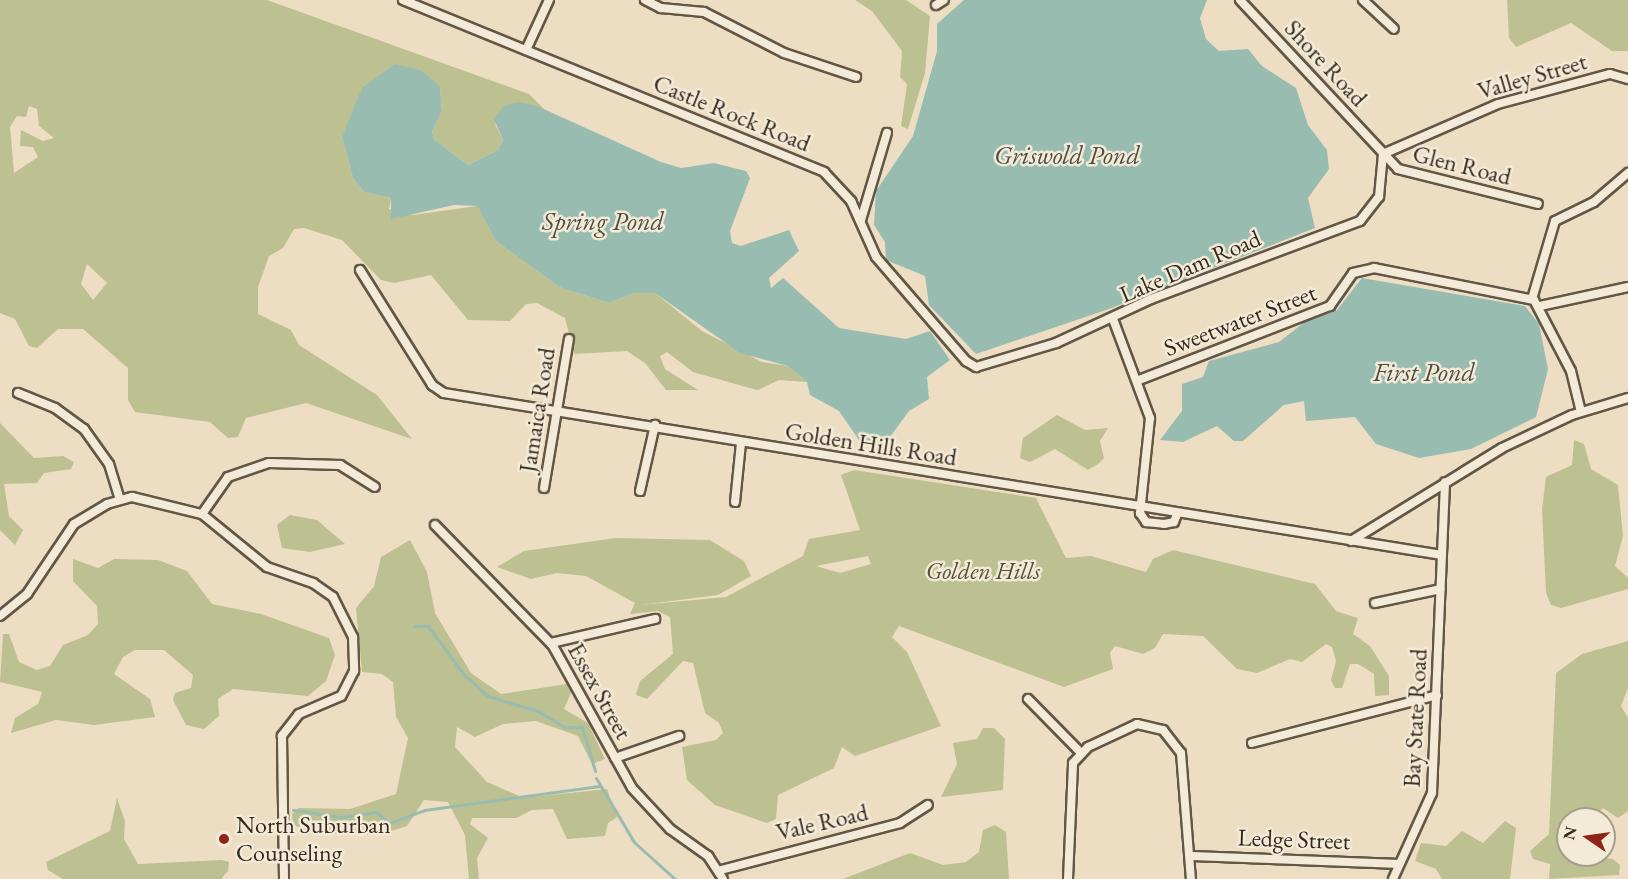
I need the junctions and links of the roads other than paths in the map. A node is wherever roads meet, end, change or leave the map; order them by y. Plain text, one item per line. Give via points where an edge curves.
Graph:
1 (403, 0) edge
2 (549, 0) edge
3 (645, 0) edge
4 (1240, 0) edge
5 (1363, 0) edge
6 (1394, 29) dead end
7 (526, 50) junction
8 (856, 77) dead end
9 (1628, 79) edge
10 (887, 133) dead end
11 (1383, 154) junction
12 (1628, 173) edge
13 (1538, 204) dead end
14 (861, 220) junction
15 (360, 270) dead end
16 (1628, 287) edge
17 (1532, 299) junction
18 (1540, 306) junction
19 (1113, 319) junction
20 (569, 339) dead end
21 (966, 362) joint
22 (1139, 380) junction
23 (18, 393) dead end
24 (1628, 398) edge
25 (561, 410) junction
26 (1581, 412) junction
27 (655, 425) junction
28 (741, 443) junction
29 (1445, 482) junction
30 (375, 488) dead end
31 (544, 488) dead end
32 (640, 491) dead end
33 (120, 499) junction
34 (735, 502) dead end
35 (1139, 507) junction
36 (202, 514) junction
37 (1178, 514) junction
38 (435, 525) dead end
39 (1351, 541) junction
40 (1442, 552) junction
41 (1441, 589) junction
42 (1375, 603) dead end
43 (0, 616) edge
44 (655, 619) dead end
45 (551, 643) junction
46 (1437, 695) junction
47 (1028, 699) dead end
48 (679, 736) dead end
49 (1252, 743) dead end
50 (1080, 752) junction
51 (615, 758) junction
52 (928, 805) dead end
53 (1190, 856) junction
54 (1396, 864) junction
55 (721, 870) junction
56 (284, 879) edge
57 (723, 879) edge
58 (1068, 879) edge
59 (1191, 879) edge
60 (1393, 879) edge

1 - 7 street, Castle Rock Road
2 - 7 street
3 - 8 street via 661,8 704,12 784,53
4 - 11 street, Shore Road
5 - 6 street
7 - 14 street, Castle Rock Road via 817,168 841,186
9 - 11 street, Valley Street via 1611,74 1498,104
10 - 14 street
11 - 13 street, Glen Road via 1401,171
11 - 19 street, Lake Dam Road via 1381,191 1364,219 1151,299
12 - 17 street via 1594,202 1555,220
14 - 21 street, Castle Rock Road via 876,257
15 - 25 street, Golden Hills Road via 436,390
16 - 18 street
17 - 18 street
17 - 22 street, Sweetwater Street via 1362,268 1351,274 1330,306
18 - 26 street via 1571,371
19 - 21 street, Lake Dam Road via 993,366
19 - 22 street
20 - 25 street, Jamaica Road
22 - 35 street via 1150,424
23 - 33 street via 55,408 84,429 106,457
24 - 26 street
25 - 27 street, Golden Hills Road
25 - 31 street, Jamaica Road
26 - 29 street
27 - 28 street, Golden Hills Road
27 - 32 street
28 - 34 street
28 - 35 street, Golden Hills Road
29 - 39 street
29 - 40 street, Bay State Road
30 - 36 street via 356,472 333,463 269,463 228,477
33 - 36 street via 159,501
33 - 43 street via 74,524 27,594
35 - 37 street, Golden Hills Road
35 - 37 street via 1150,523 1172,523
36 - 56 street via 267,567 323,589 338,603 353,637 354,671 345,692 299,714 282,736
37 - 39 street, Golden Hills Road
38 - 45 street, Essex Street
39 - 40 street, Golden Hills Road
40 - 41 street, Bay State Road
41 - 42 street
41 - 46 street, Bay State Road
44 - 45 street
45 - 51 street, Essex Street via 579,684
46 - 49 street
46 - 54 street, Bay State Road via 1431,797
47 - 50 street
48 - 51 street
50 - 53 street via 1137,724 1170,735 1182,757
50 - 58 street via 1069,782
51 - 55 street, Essex Street via 651,810
52 - 55 street, Vale Road via 890,826
53 - 54 street, Ledge Street
53 - 59 street
54 - 60 street, Bay State Road
55 - 57 street

